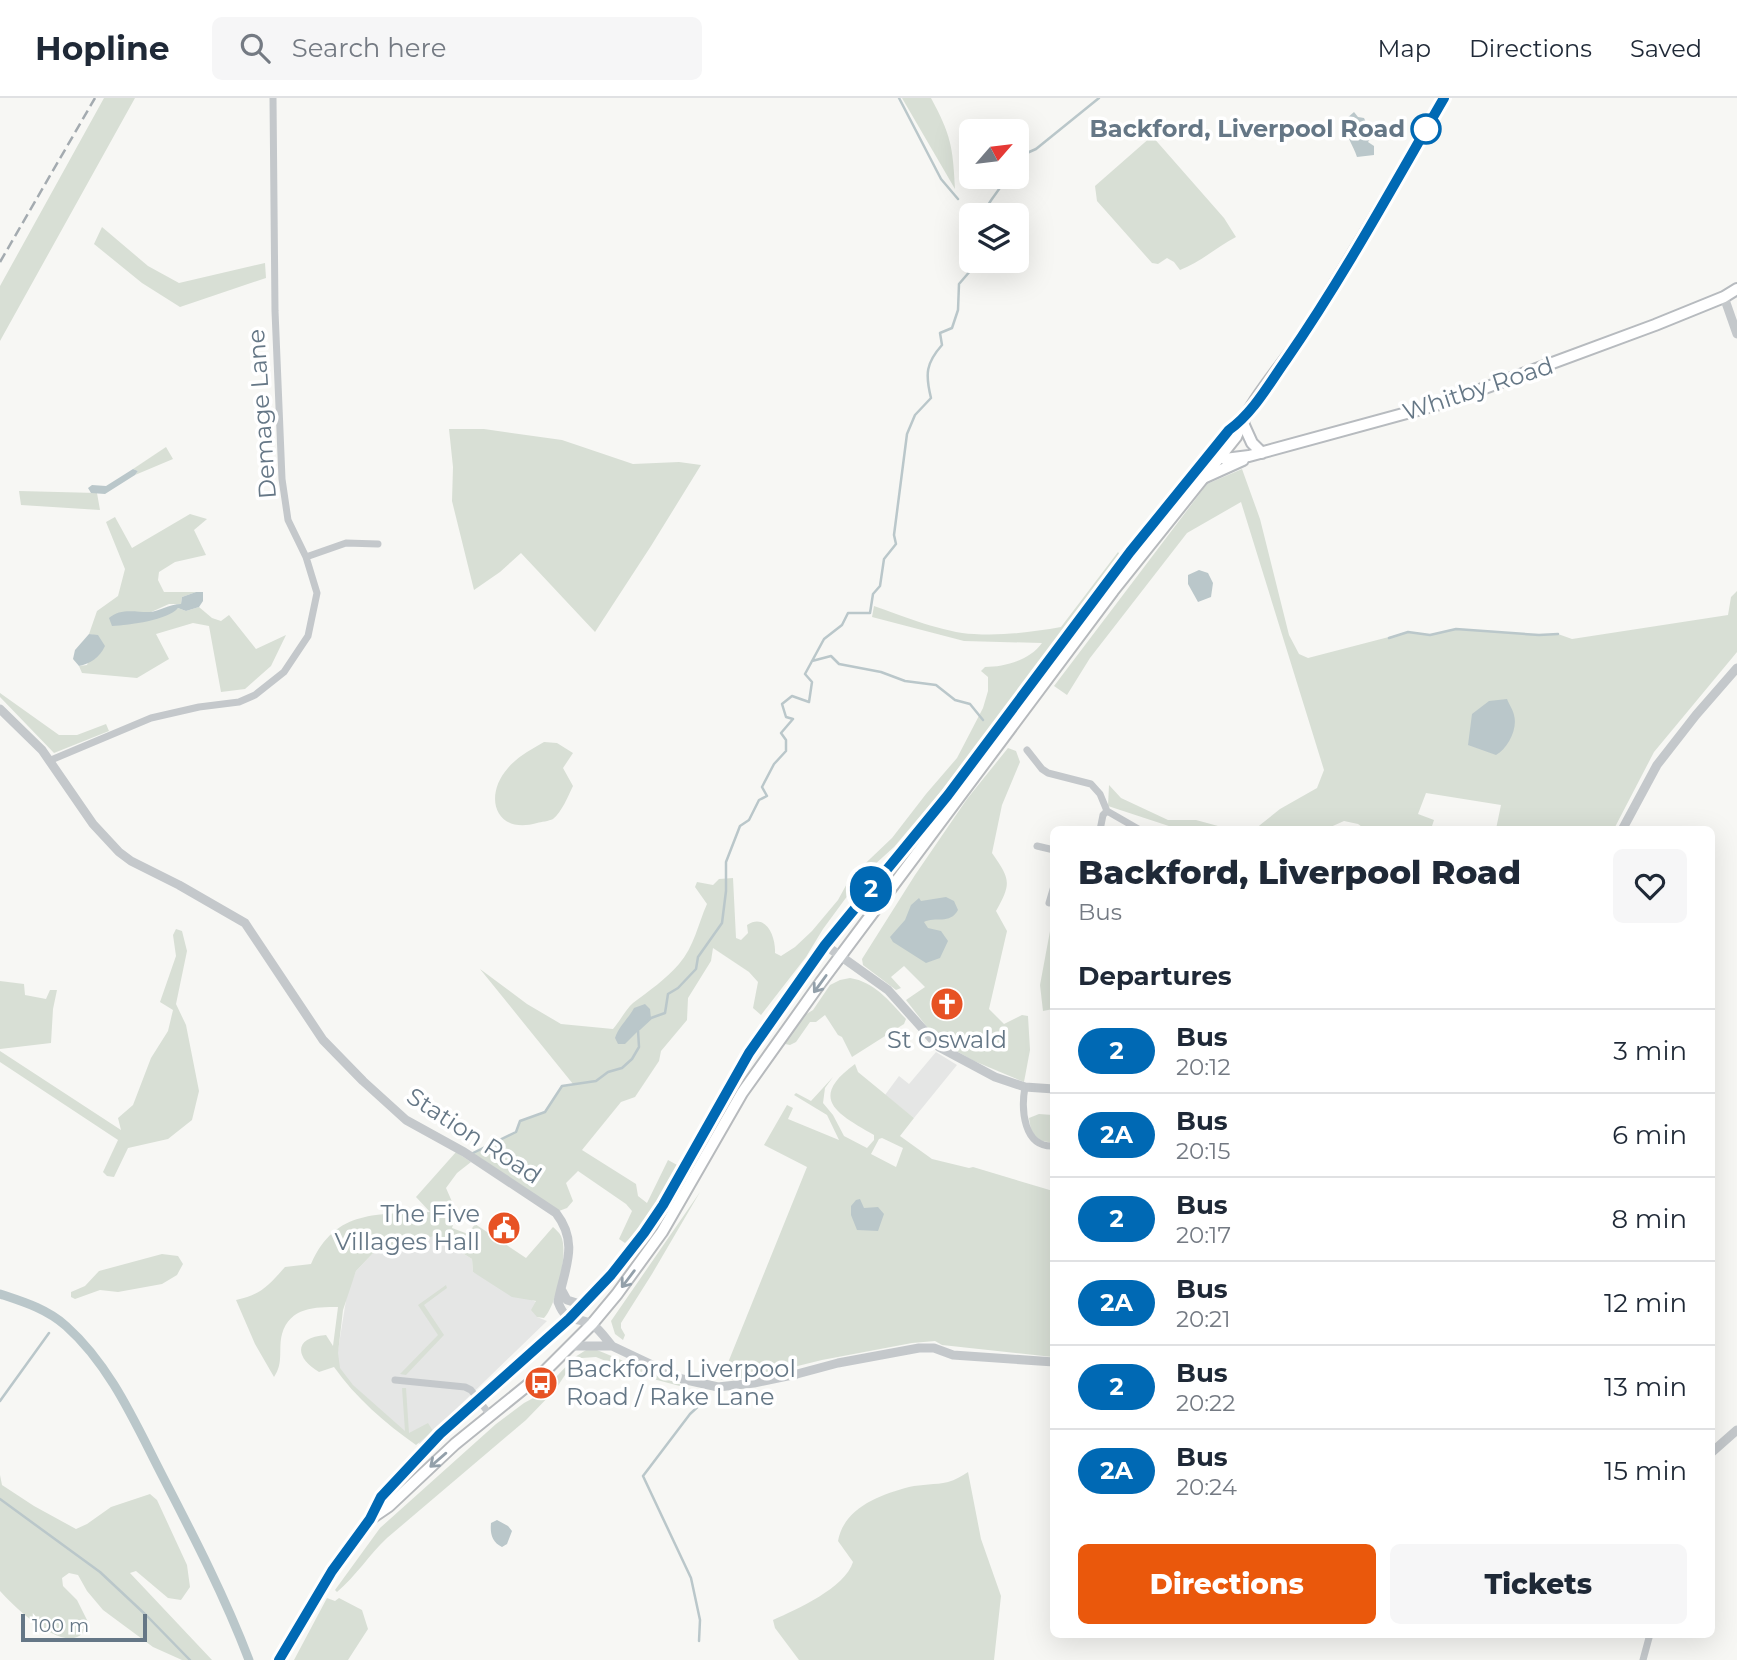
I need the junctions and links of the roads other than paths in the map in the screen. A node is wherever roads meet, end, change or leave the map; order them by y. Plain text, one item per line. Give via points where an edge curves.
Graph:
1 (273, 98) edge
2 (1444, 98) edge
3 (1737, 289) edge
4 (1724, 297) junction
5 (1737, 334) edge
6 (1242, 421) junction
7 (1262, 453) junction
8 (1216, 454) junction
9 (1249, 456) junction
10 (1200, 480) junction
11 (378, 544) dead end
12 (306, 557) junction
13 (1737, 668) edge
14 (0, 709) edge
15 (1027, 750) dead end
16 (51, 760) junction
17 (1107, 811) junction
18 (1101, 826) edge
19 (1133, 826) edge
20 (1624, 826) edge
21 (1037, 846) dead end
22 (1050, 849) edge
23 (1050, 900) edge
24 (1049, 903) dead end
25 (825, 945) junction
26 (841, 956) junction
27 (1025, 1087) junction
28 (1050, 1089) edge
29 (1050, 1146) edge
30 (561, 1289) junction
31 (583, 1305) junction
32 (569, 1319) junction
33 (592, 1324) junction
34 (571, 1346) junction
35 (612, 1346) junction
36 (1050, 1362) edge
37 (395, 1380) dead end
38 (478, 1401) junction
39 (490, 1415) junction
40 (1737, 1430) edge
41 (1715, 1449) edge
42 (370, 1519) junction
43 (1649, 1638) edge
44 (279, 1660) edge
45 (1643, 1660) edge

1 - 12 street, Demage Lane via 282,479 288,520
2 - 6 main road via 1326,299
3 - 4 main road, Whitby Road
4 - 5 street
4 - 7 main road, Whitby Road via 1447,402
6 - 7 main road
6 - 8 main road via 1229,430
7 - 9 main road, Whitby Road
8 - 9 main road, Whitby Road
8 - 10 main road
8 - 25 main road via 1130,552 948,795
9 - 10 main road
10 - 26 main road
11 - 12 street via 346,543
12 - 16 street, Demage Lane via 317,593 308,636 285,672 239,702 150,718
13 - 20 street via 1657,765
14 - 16 street, Station Road
15 - 17 street via 1048,773 1091,784 1101,794
16 - 30 street, Station Road via 93,824 119,852 245,923 323,1040 407,1120 556,1213 565,1224 570,1254
17 - 18 street
17 - 19 street
21 - 22 street
23 - 24 street
25 - 26 street
25 - 31 main road via 749,1053 663,1205
26 - 27 street via 888,990 939,1047
26 -> 33 main road via 742,1093 662,1232
27 - 28 street
27 - 29 street via 1028,1130 1039,1145
30 - 31 street via 567,1300
30 - 32 street, Station Road via 558,1302
31 - 32 main road
32 - 33 street
32 - 38 main road
33 - 34 main road
33 - 35 street
34 - 35 street
34 - 39 main road
35 - 36 street via 682,1379 718,1387 919,1348
37 - 38 street via 465,1387
38 - 39 street
38 - 42 main road via 381,1497
39 -> 42 main road
40 - 41 street
42 - 44 main road via 332,1571
43 - 45 street

